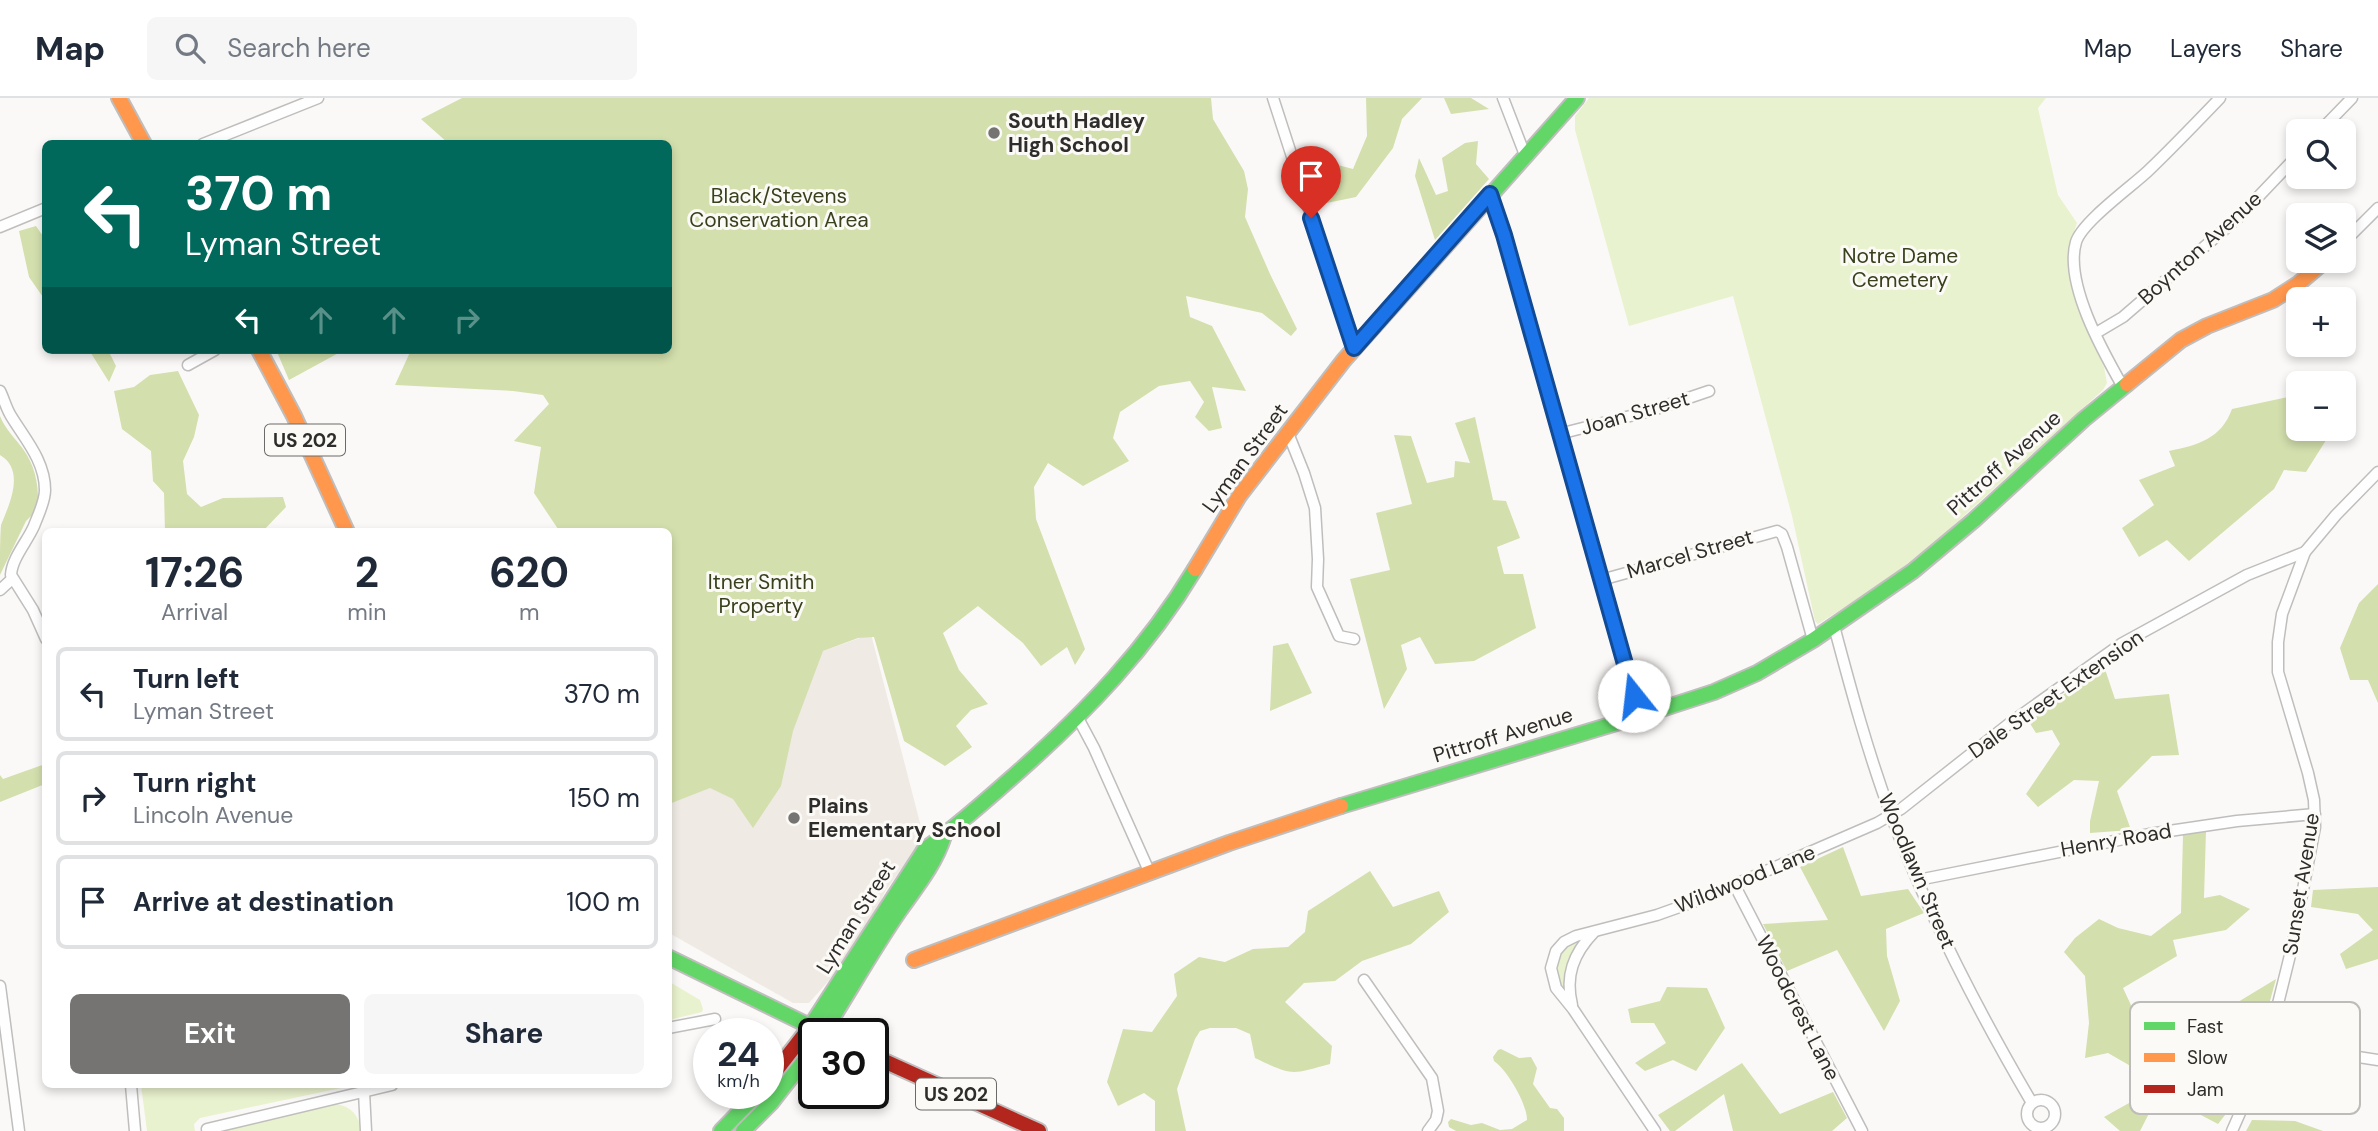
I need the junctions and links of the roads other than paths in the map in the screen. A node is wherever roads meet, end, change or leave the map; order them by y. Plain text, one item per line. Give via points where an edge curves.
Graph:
1 (119, 98) edge
2 (318, 98) edge
3 (1273, 98) edge
4 (1503, 98) edge
5 (1577, 98) edge
6 (2220, 98) edge
7 (2352, 98) edge
8 (2332, 119) edge
9 (142, 140) edge
10 (213, 140) edge
11 (1524, 155) junction
12 (2286, 167) edge
13 (1490, 194) junction
14 (2378, 208) edge
15 (42, 210) edge
16 (0, 227) edge
17 (2356, 230) edge
18 (2311, 273) edge
19 (2096, 333) junction
20 (1354, 348) junction
21 (208, 354) edge
22 (261, 354) edge
23 (188, 365) dead end
24 (2123, 387) junction
25 (0, 391) edge
26 (1709, 391) dead end
27 (1288, 433) junction
28 (1559, 434) junction
29 (2378, 472) edge
30 (345, 528) edge
31 (2305, 552) junction
32 (12, 579) junction
33 (1601, 580) junction
34 (0, 590) edge
35 (1834, 626) junction
36 (42, 630) edge
37 (1354, 639) dead end
38 (1813, 640) junction
39 (1640, 716) junction
40 (1078, 718) junction
41 (2315, 814) junction
42 (1892, 816) junction
43 (1149, 871) junction
44 (1918, 880) junction
45 (1735, 886) junction
46 (1594, 932) junction
47 (672, 959) edge
48 (914, 960) dead end
49 (1364, 980) dead end
50 (0, 986) edge
51 (2278, 1002) edge
52 (1573, 1009) junction
53 (828, 1018) edge
54 (798, 1021) edge
55 (693, 1023) edge
56 (672, 1027) edge
57 (798, 1053) edge
58 (2360, 1057) edge
59 (2378, 1060) edge
60 (889, 1063) edge
61 (784, 1066) edge
62 (798, 1069) edge
63 (131, 1088) edge
64 (378, 1088) edge
65 (364, 1091) junction
66 (2032, 1103) dead end
67 (742, 1109) edge
68 (2240, 1114) edge
69 (207, 1129) dead end
70 (19, 1131) edge
71 (135, 1131) edge
72 (366, 1131) edge
73 (721, 1131) edge
74 (743, 1131) edge
75 (1039, 1131) edge
76 (1429, 1131) edge
77 (1655, 1131) edge
78 (1862, 1131) edge
79 (2232, 1131) edge

1 - 9 main road
2 - 10 street
3 - 20 street
4 - 11 street
5 - 11 main road, Lyman Street
6 - 19 street via 2081,231 2075,246 2076,274
7 - 8 street
11 - 13 main road, Lyman Street
12 - 19 street, Boynton Avenue via 2239,216 2123,317
13 - 20 main road, Lyman Street
13 - 28 street
14 - 17 street
15 - 16 street
18 - 24 main road, Pittroff Avenue via 2282,295 2181,340
19 - 24 street
20 - 27 main road, Lyman Street
21 - 23 street
22 - 30 main road, US 202
24 - 35 main road, Pittroff Avenue via 1933,555
25 - 32 street via 40,463 45,490 28,539 11,569
26 - 28 street, Joan Street
27 - 37 street via 1315,508 1317,587 1339,636
27 - 40 main road, Lyman Street via 1239,496 1152,636
28 - 33 street
29 - 31 street
31 - 41 street, Sunset Avenue via 2282,614 2277,662
31 - 42 street, Dale Street Extension via 2247,575 2112,651 2010,723
32 - 34 street
32 - 36 street
33 - 38 street, Marcel Street via 1768,532 1780,533
33 - 39 street
35 - 38 main road, Pittroff Avenue
35 - 42 street, Woodlawn Street
38 - 39 main road, Pittroff Avenue via 1728,686
39 - 43 main road, Pittroff Avenue via 1347,804
40 - 43 street
40 - 53 main road, Lyman Street via 925,849
41 - 44 street, Henry Road via 2160,832
41 - 51 street, Sunset Avenue
42 - 44 street, Woodlawn Street
42 - 45 street, Wildwood Lane
43 - 48 main road, Pittroff Avenue
44 - 66 street, Woodlawn Street
45 - 46 street, Wildwood Lane
45 - 78 street, Woodcrest Lane
46 - 52 street, Wildwood Lane via 1571,968
46 - 52 street, Wildwood Lane via 1564,942 1551,962 1553,982
47 - 54 main road
49 - 76 street via 1432,1078 1438,1111
50 - 70 street
52 - 77 street, Wildwood Lane
55 - 56 street
57 - 61 main road, Lyman Street
58 - 59 street
60 - 75 main road, US 202
62 - 74 main road
63 - 71 street
64 - 65 street
65 - 69 street
65 - 72 street
67 - 73 main road
68 - 79 street, Sunset Avenue

